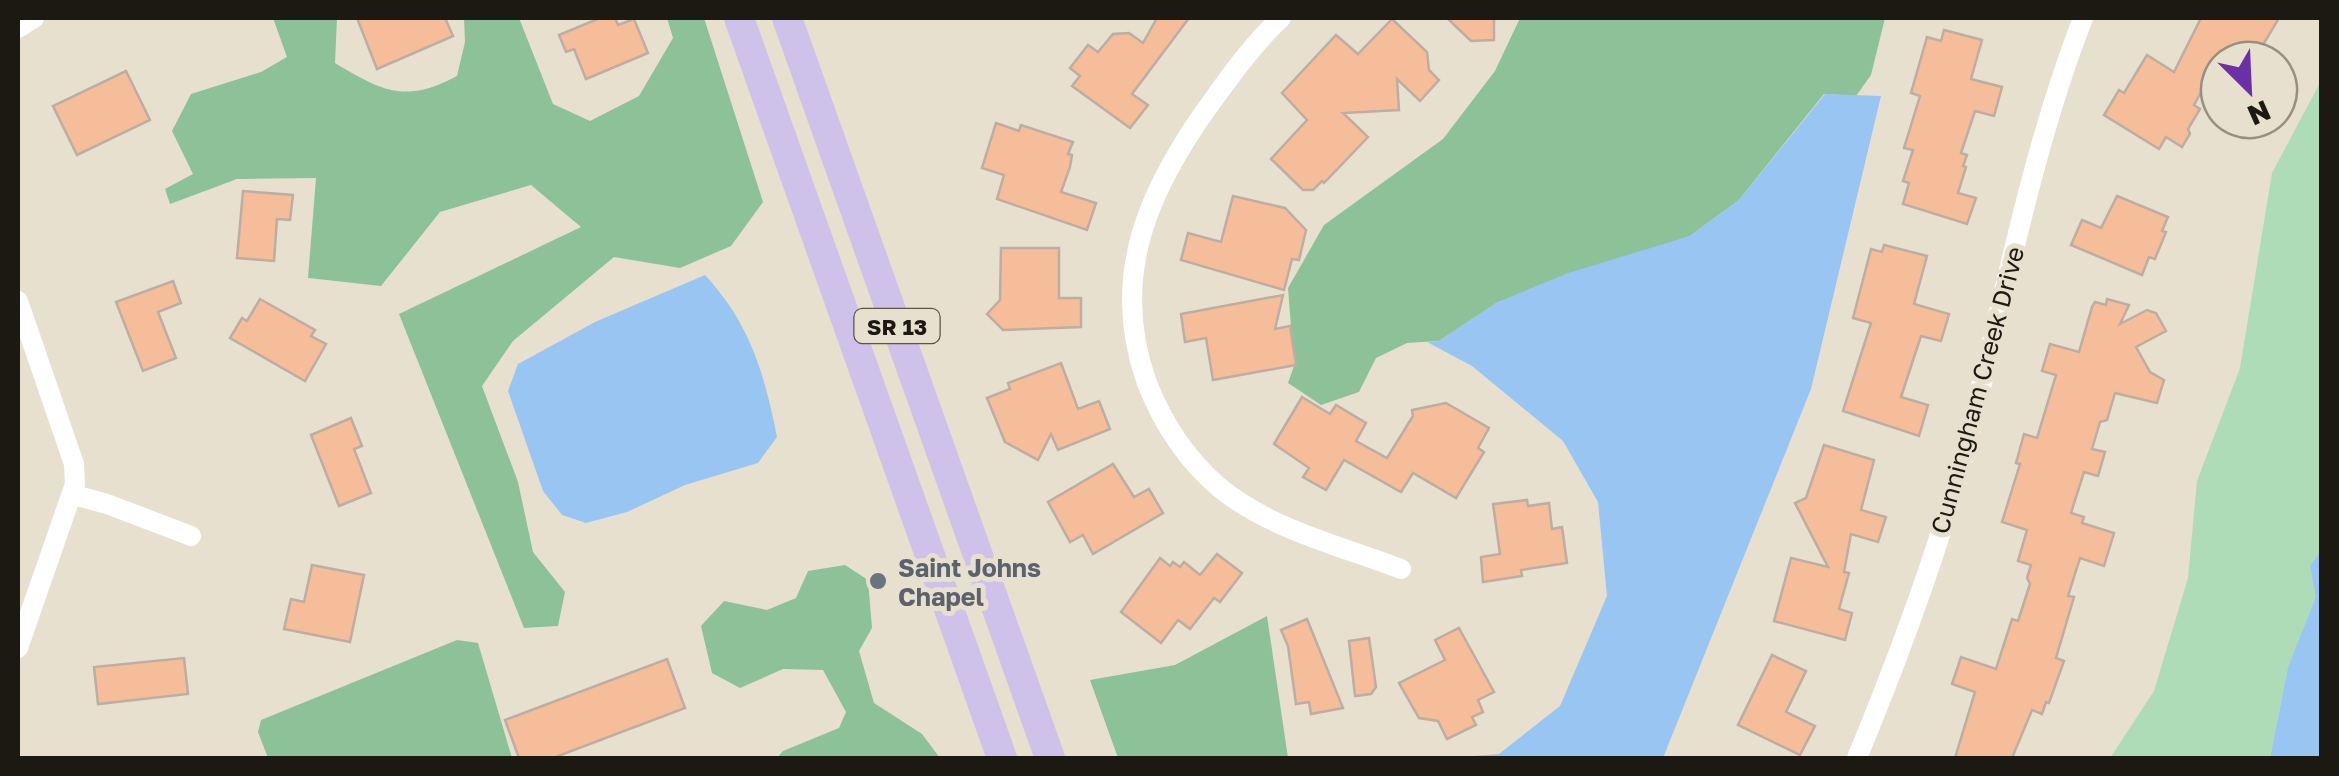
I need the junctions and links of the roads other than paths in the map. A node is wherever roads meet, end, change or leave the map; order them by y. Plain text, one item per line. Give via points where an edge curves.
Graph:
1 (34, 18) edge
2 (739, 18) edge
3 (787, 18) edge
4 (1281, 18) edge
5 (2083, 18) edge
6 (18, 28) edge
7 (18, 301) edge
8 (74, 494) junction
9 (191, 536) dead end
10 (1400, 569) dead end
11 (1006, 634) junction
12 (962, 646) junction
13 (18, 648) edge
14 (1002, 758) edge
15 (1050, 758) edge
16 (1857, 758) edge

1 - 6 street
2 - 12 main road, SR 13
3 - 11 main road, SR 13
4 - 10 street via 1184,140 1148,211 1131,295 1140,364 1170,432 1222,489 1260,514
5 - 16 street, Cunningham Creek Drive via 2033,179 1968,441 1922,589
7 - 8 street via 74,464
8 - 9 street
8 - 13 street
11 - 12 main road
11 - 15 main road, SR 13
12 - 14 main road, SR 13

